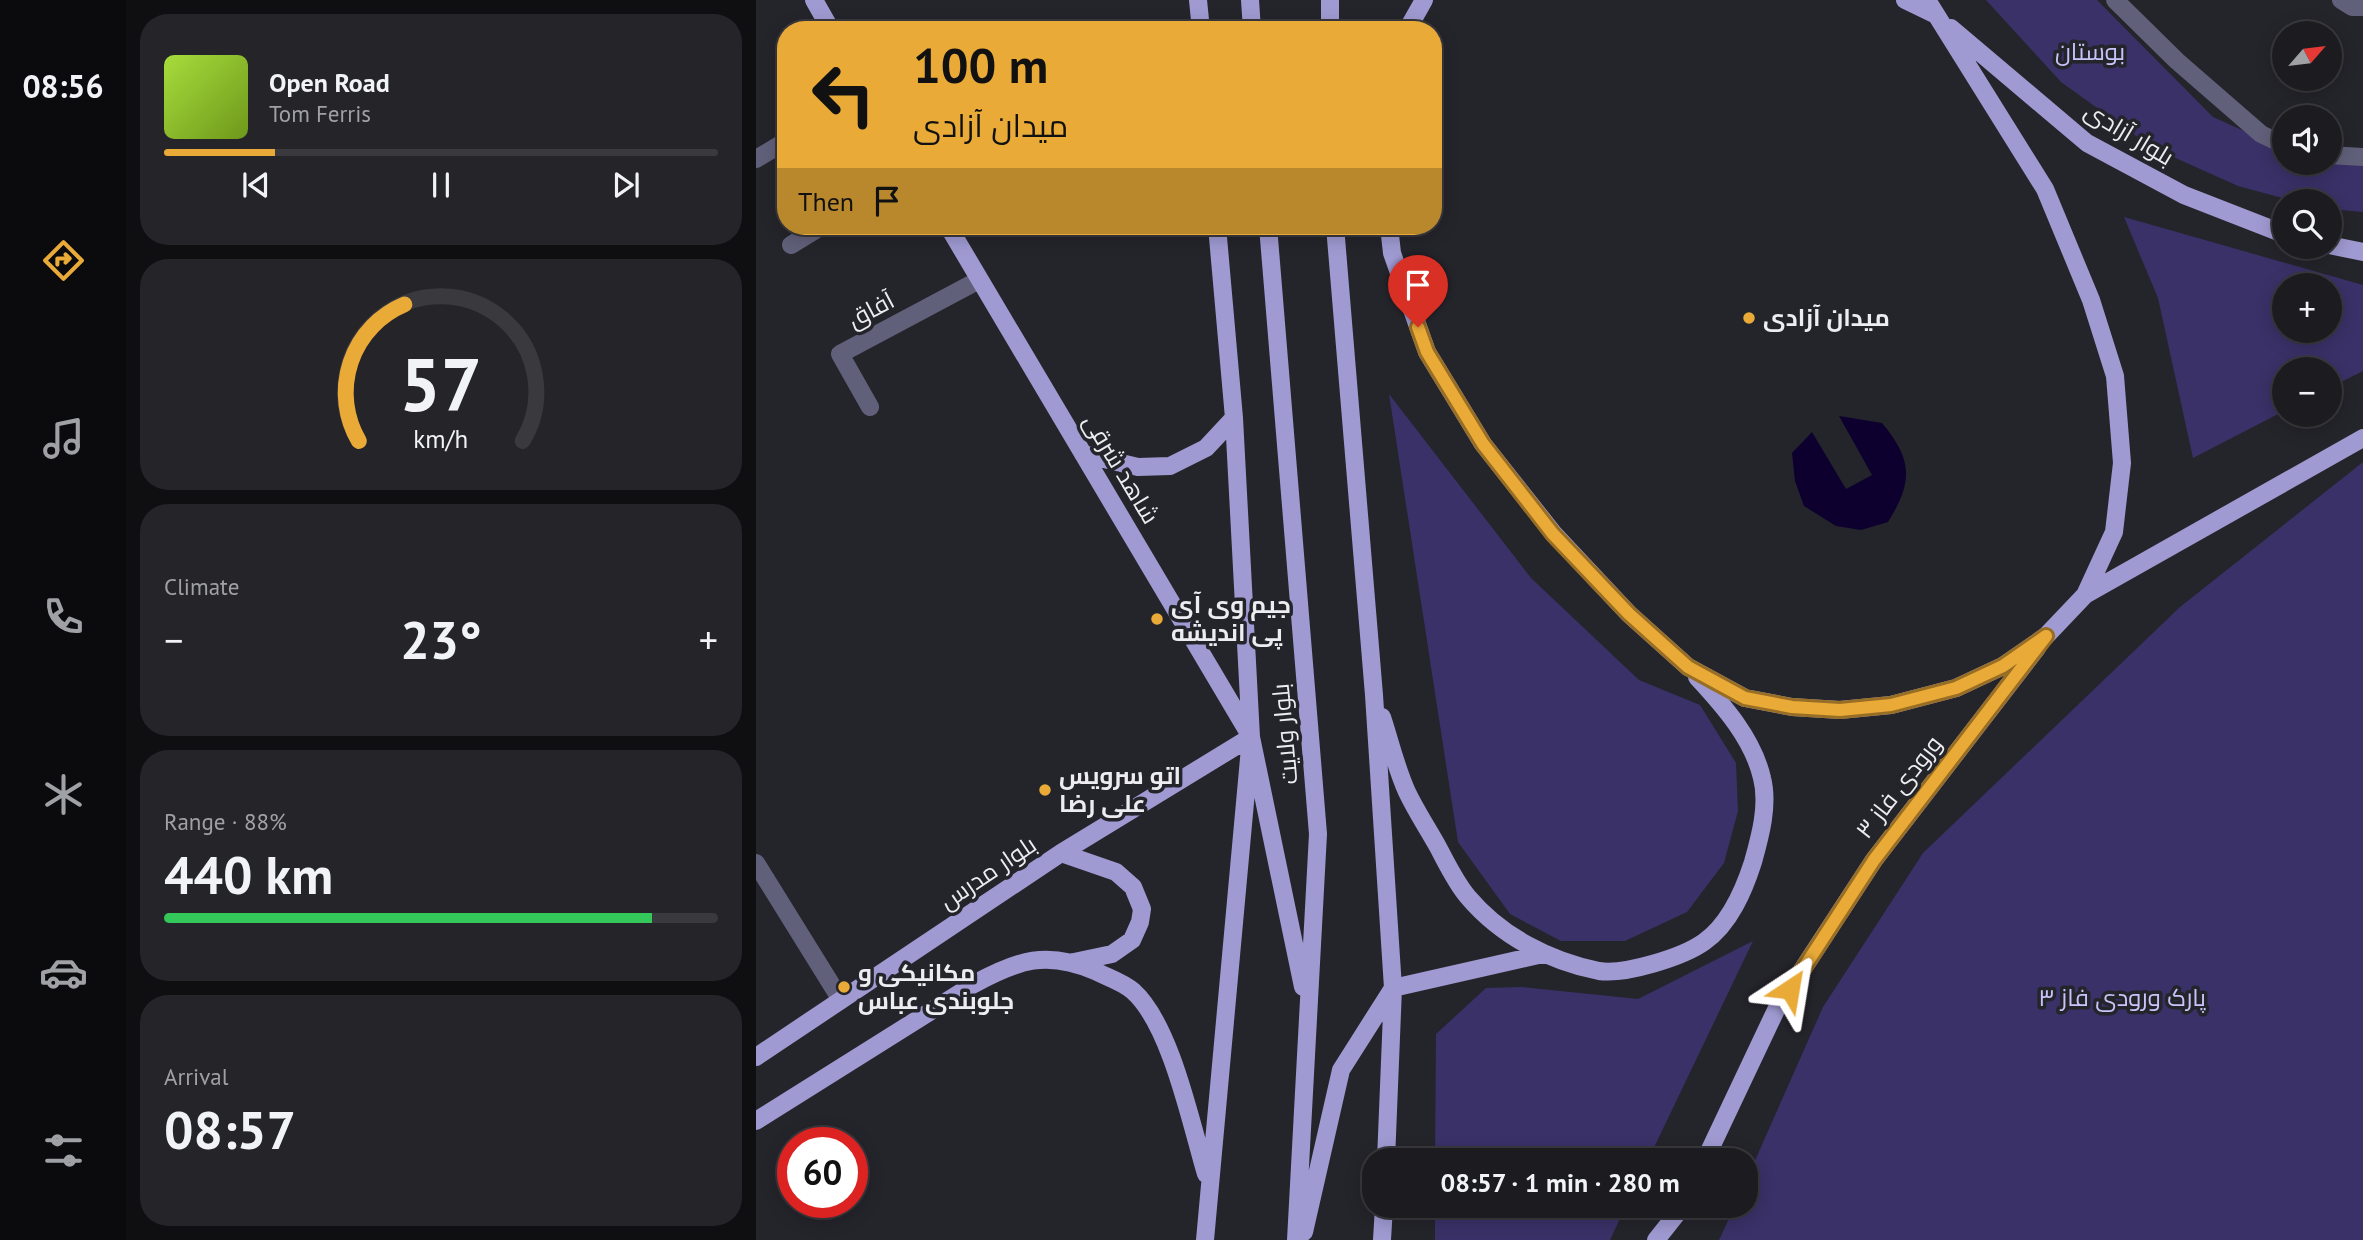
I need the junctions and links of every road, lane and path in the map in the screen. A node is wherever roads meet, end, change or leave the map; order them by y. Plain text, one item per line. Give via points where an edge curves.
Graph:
1 (814, 0) edge
2 (1198, 0) edge
3 (1250, 0) edge
4 (1330, 0) edge
5 (1424, 0) edge
6 (1905, 0) edge
7 (1917, 0) edge
8 (2115, 0) edge
9 (2341, 0) edge
10 (1928, 5) edge
11 (2363, 7) edge
12 (826, 21) edge
13 (1199, 21) edge
14 (1251, 21) edge
15 (1330, 21) edge
16 (1412, 21) edge
17 (2272, 139) edge
18 (777, 146) edge
19 (2342, 156) edge
20 (2363, 157) edge
21 (756, 159) edge
22 (2272, 229) edge
23 (807, 235) edge
24 (952, 235) edge
25 (1218, 235) edge
26 (1269, 235) edge
27 (1336, 235) edge
28 (1390, 235) edge
29 (791, 245) dead end
30 (2342, 248) edge
31 (2363, 252) edge
32 (979, 279) junction
33 (870, 407) dead end
34 (1234, 418) junction
35 (2363, 438) edge
36 (1083, 454) junction
37 (2085, 595) junction
38 (2046, 636) junction
39 (1688, 667) junction
40 (1374, 695) junction
41 (1251, 737) junction
42 (1061, 853) junction
43 (756, 863) edge
44 (1543, 954) junction
45 (1074, 962) junction
46 (1393, 988) junction
47 (841, 1000) junction
48 (1308, 1010) junction
49 (756, 1057) edge
50 (756, 1121) edge
51 (1386, 1148) edge
52 (1710, 1148) edge
53 (1209, 1184) junction
54 (1383, 1218) edge
55 (1673, 1218) edge
56 (1679, 1218) edge
57 (1205, 1240) edge
58 (1296, 1240) edge
59 (1303, 1240) edge
60 (1382, 1240) edge
61 (1656, 1240) edge
62 (1671, 1240) edge

1 - 12 main road
2 - 13 main road
3 - 14 main road
4 - 15 main road
5 - 16 main road
6 - 10 main road
7 - 10 main road
8 - 17 street via 2177,61
9 - 11 street
10 - 22 main road, بلوار آزادی via 2087,143 2184,195
10 - 37 main road via 2045,190 2091,300 2115,376 2122,463 2114,532
18 - 21 street
19 - 20 street
23 - 29 street
24 - 32 main road, شاهد شرقی
25 - 34 main road
26 - 48 main road, بلوار ولایت via 1318,834
27 - 40 main road
28 - 39 main road via 1392,253 1427,352 1483,444 1553,534 1629,614
30 - 31 main road
32 - 33 street, آفاق via 840,354
32 - 36 main road, شاهد شرقی
34 - 36 main road via 1206,448 1170,467 1138,467
34 - 41 main road
35 - 37 main road
36 - 41 main road, شاهد شرقی
37 - 38 main road
38 - 39 main road via 2003,666 1956,688 1891,705 1840,710 1745,698
38 - 52 main road, ورودی فاز ۳ via 1874,860 1776,1010
39 - 44 main road via 1745,737 1763,779 1764,814 1746,885 1728,917 1706,941 1678,956 1647,966 1602,971
40 - 44 main road via 1406,790 1467,896 1496,925
40 - 46 main road
41 - 42 main road, بلوار مدرس
41 - 48 main road
41 - 53 main road
42 - 45 main road via 1116,872 1133,887 1142,909 1132,940 1112,954
42 - 47 main road, بلوار مدرس
43 - 47 street
44 - 46 main road
45 - 50 main road via 1025,960 1000,970
45 - 53 main road via 1132,990 1151,1012 1178,1080
46 - 51 main road
46 - 59 main road via 1341,1070
47 - 49 main road, بلوار مدرس
48 - 58 main road, بلوار ولایت
53 - 57 main road
54 - 60 main road
55 - 61 main road
56 - 62 main road

